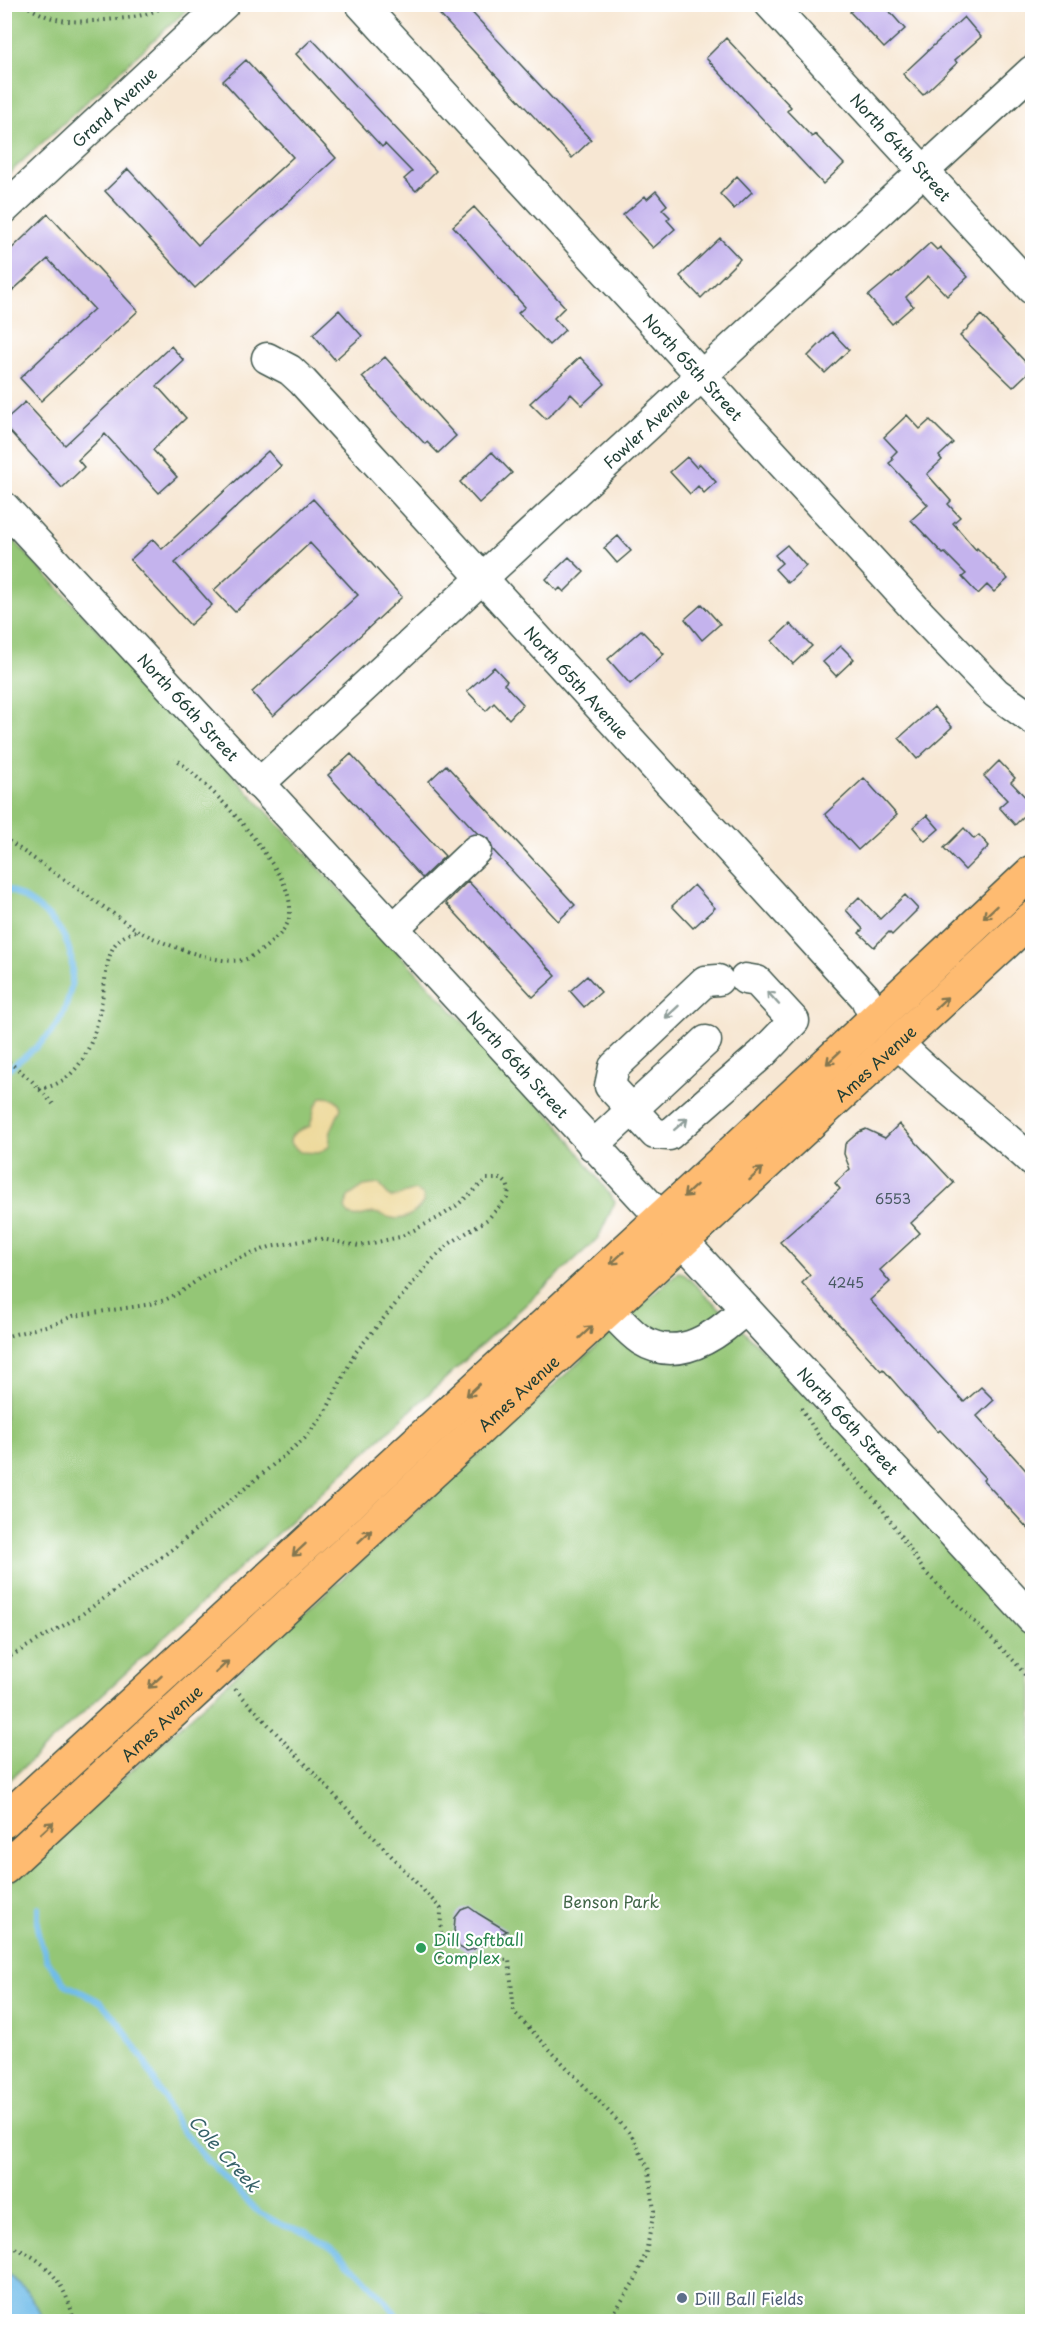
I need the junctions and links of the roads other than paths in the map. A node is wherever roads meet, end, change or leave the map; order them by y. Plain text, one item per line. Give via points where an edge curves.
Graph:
1 (224, 4) edge
2 (361, 4) edge
3 (770, 4) edge
4 (1032, 71) edge
5 (924, 171) junction
6 (4, 209) edge
7 (1032, 288) edge
8 (267, 358) dead end
9 (704, 375) junction
10 (4, 507) edge
11 (482, 580) junction
12 (1032, 719) edge
13 (259, 783) junction
14 (476, 850) dead end
15 (1032, 872) edge
16 (1032, 918) edge
17 (394, 928) junction
18 (876, 1019) junction
19 (706, 1041) dead end
20 (898, 1043) junction
21 (631, 1110) junction
22 (593, 1146) junction
23 (1032, 1161) edge
24 (660, 1218) junction
25 (683, 1243) junction
26 (745, 1309) junction
27 (610, 1311) junction
28 (1032, 1619) edge
29 (4, 1821) edge
30 (4, 1868) edge

1 - 6 street, Grand Avenue
2 - 9 street, North 65th Street
3 - 5 street, North 64th Street
4 - 5 street, Fowler Avenue
5 - 7 street, North 64th Street
5 - 9 street, Fowler Avenue
8 - 11 street, North 65th Avenue via 303,382
9 - 11 street, Fowler Avenue
9 - 12 street, North 65th Street via 974,670 996,693
10 - 13 street, North 66th Street
11 - 13 street, Fowler Avenue
11 - 18 street, North 65th Avenue via 865,997
13 - 17 street, North 66th Street
14 - 17 street
15 -> 18 main road, Ames Avenue
20 -> 16 main road, Ames Avenue
17 - 22 street, North 66th Street
18 -> 24 main road, Ames Avenue
19 - 21 street
20 - 23 street
25 -> 20 main road, Ames Avenue
21 -> 21 street via 654,1134 669,1134 762,1054 794,1021 757,981 705,981 615,1067 610,1086
21 - 22 street
22 - 24 street, North 66th Street
24 - 25 street, North 66th Street
24 -> 29 main road, Ames Avenue
25 - 26 street, North 66th Street
25 - 27 main road, Ames Avenue
26 - 27 street via 710,1338 675,1349 643,1341
26 - 28 street, North 66th Street
30 -> 27 main road, Ames Avenue

